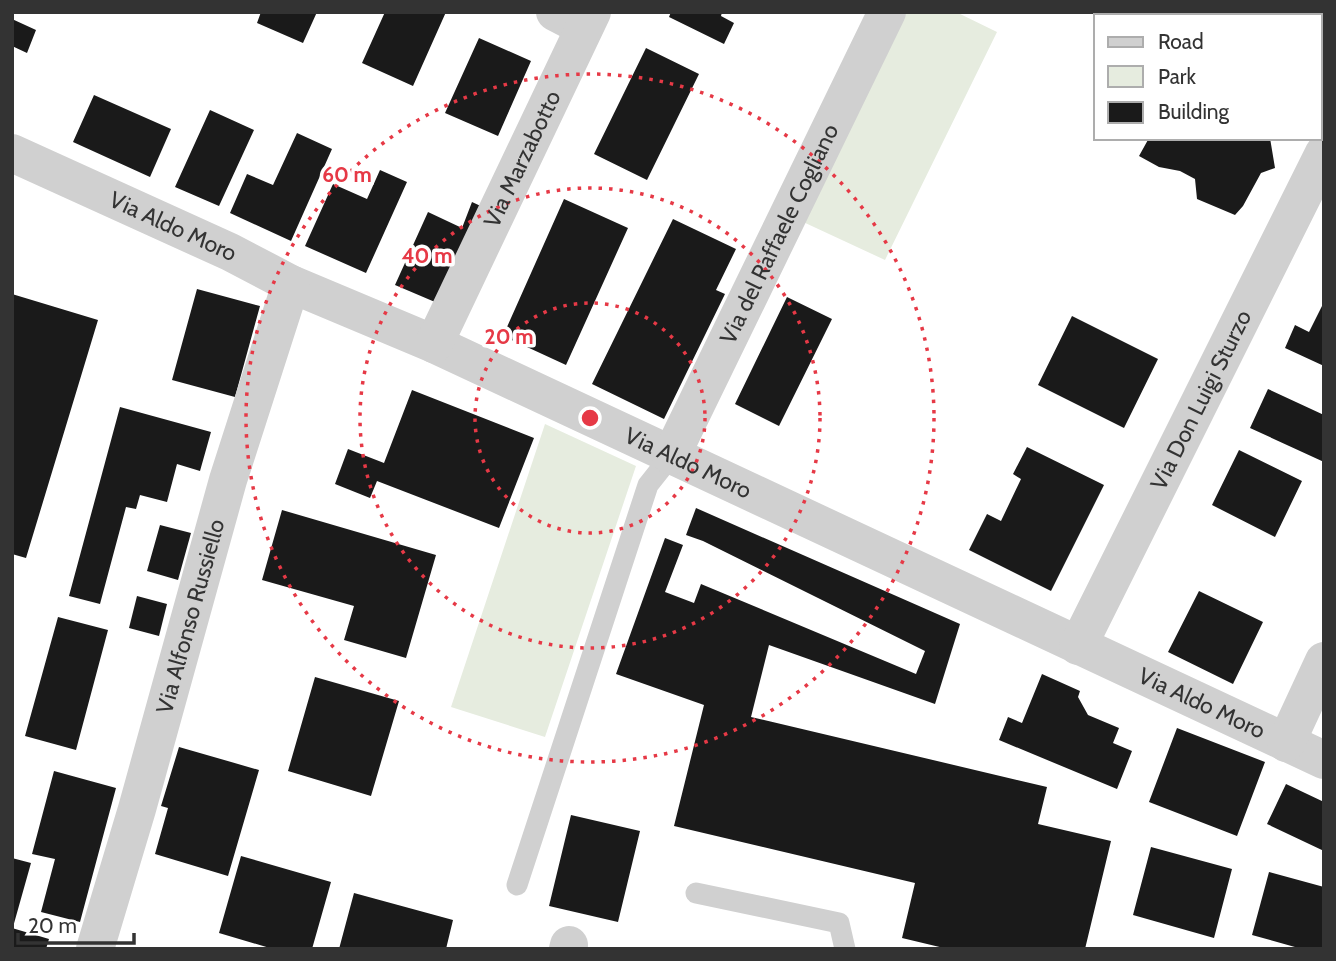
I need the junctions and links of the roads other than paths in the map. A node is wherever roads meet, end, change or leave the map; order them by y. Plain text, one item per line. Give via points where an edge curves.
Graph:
1 (887, 12) edge
2 (577, 17) edge
3 (12, 153) edge
4 (1324, 153) edge
5 (291, 284) junction
6 (435, 344) junction
7 (671, 456) junction
8 (1078, 646) junction
9 (1324, 661) edge
10 (1286, 743) junction
11 (1324, 760) edge
12 (517, 885) dead end
13 (696, 893) dead end
14 (95, 949) edge
15 (845, 949) edge

1 - 7 street, Via del Raffaele Cogliano
2 - 6 street, Via Marzabotto
3 - 5 street, Via Aldo Moro
4 - 8 street, Via Don Luigi Sturzo
5 - 6 street, Via Aldo Moro
5 - 14 street, Via Alfonso Russiello via 228,480
6 - 7 street, Via Aldo Moro
7 - 8 street, Via Aldo Moro
7 - 12 lane via 648,485
8 - 10 street, Via Aldo Moro
9 - 10 street
10 - 11 street, Via Aldo Moro
13 - 15 lane via 839,923

